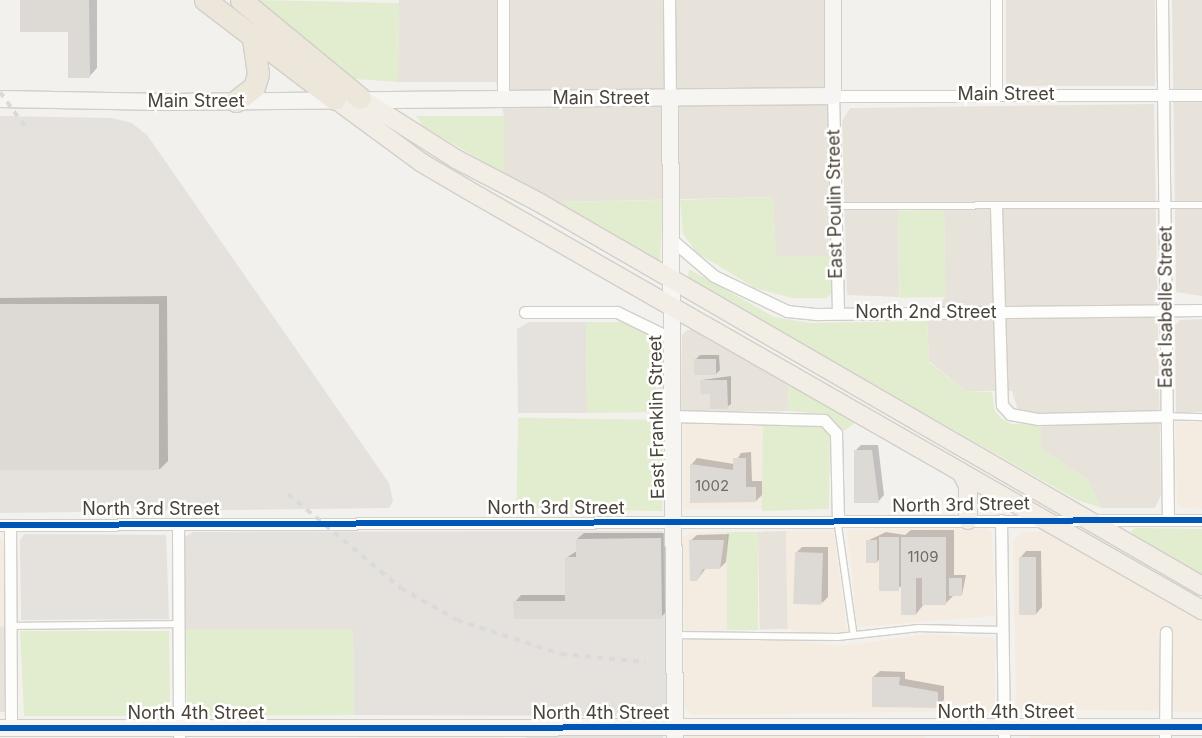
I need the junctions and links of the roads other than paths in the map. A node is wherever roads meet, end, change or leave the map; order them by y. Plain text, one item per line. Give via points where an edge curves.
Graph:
1 (205, 0) edge
2 (241, 0) edge
3 (503, 0) edge
4 (669, 0) edge
5 (833, 0) edge
6 (996, 0) edge
7 (1162, 0) edge
8 (253, 38) junction
9 (996, 94) junction
10 (1164, 94) junction
11 (1202, 94) edge
12 (833, 96) junction
13 (360, 98) junction
14 (670, 98) junction
15 (0, 99) edge
16 (335, 99) junction
17 (503, 99) junction
18 (236, 101) junction
19 (1166, 205) junction
20 (1202, 205) edge
21 (835, 206) junction
22 (996, 207) junction
23 (672, 240) junction
24 (672, 280) junction
25 (671, 306) junction
26 (1166, 310) junction
27 (1202, 310) edge
28 (998, 311) junction
29 (525, 312) dead end
30 (838, 312) junction
31 (672, 339) junction
32 (672, 416) junction
33 (1166, 416) junction
34 (1202, 416) edge
35 (962, 472) junction
36 (1046, 519) junction
37 (1086, 519) junction
38 (968, 520) junction
39 (1001, 520) junction
40 (1168, 520) junction
41 (1202, 520) edge
42 (673, 522) junction
43 (838, 522) junction
44 (178, 524) junction
45 (5, 525) edge
46 (1202, 586) edge
47 (1202, 610) edge
48 (178, 624) junction
49 (10, 626) junction
50 (1002, 630) junction
51 (1166, 632) dead end
52 (674, 635) junction
53 (854, 635) junction
54 (927, 727) junction
55 (1202, 727) edge
56 (7, 732) edge
57 (1164, 732) edge
58 (179, 733) edge
59 (342, 733) edge
60 (511, 733) edge
61 (675, 733) edge
62 (1004, 733) edge
63 (946, 738) edge

1 - 8 highway
2 - 13 highway
3 - 17 street
4 - 14 street
5 - 12 street
6 - 9 street
7 - 10 street, East Isabelle Street
8 - 16 highway
8 - 18 highway via 258,74 254,87
9 - 10 street, Main Street
9 - 12 street, Main Street
10 - 11 street, Main Street
10 - 19 street, East Isabelle Street
12 - 14 street, Main Street
12 - 21 street, East Poulin Street
13 - 16 street, Main Street
13 - 17 street, Main Street
13 - 24 main road via 456,159
14 - 17 street, Main Street
14 - 23 street, East Franklin Street
15 - 18 street, Main Street
16 - 18 street, Main Street
16 - 25 main road via 422,163
19 - 20 lane
19 - 22 lane
19 - 26 street, East Isabelle Street
21 - 22 lane
21 - 30 street, East Poulin Street
22 - 28 street
23 - 24 street, East Franklin Street
23 - 30 street, North 2nd Street via 714,276 767,305 817,314
24 - 25 street, East Franklin Street
24 - 37 main road
25 - 31 street, East Franklin Street
25 - 35 main road
26 - 27 street, North 2nd Street
26 - 28 street, North 2nd Street
26 - 33 street, East Isabelle Street
28 - 30 street, North 2nd Street
28 - 33 street via 1002,405 1010,414 1038,419
29 - 31 street via 616,312 636,318
31 - 32 street, East Franklin Street
32 - 42 street, East Franklin Street
32 - 43 street via 824,420 836,433
33 - 34 lane
33 - 40 street, East Isabelle Street
35 - 36 main road
35 - 38 main road via 968,486
36 - 37 street, North 3rd Street
36 - 39 street, North 3rd Street
36 - 47 main road
37 - 40 street, North 3rd Street
37 - 46 main road
38 - 39 street, North 3rd Street
38 - 43 street, North 3rd Street
39 - 50 street
40 - 41 street, North 3rd Street
42 - 43 street, North 3rd Street
42 - 44 street, North 3rd Street
42 - 52 street, East Franklin Street
43 - 53 lane
44 - 45 street, North 3rd Street
44 - 48 street
45 - 49 street
48 - 49 lane
48 - 58 street
49 - 56 street
50 - 53 lane via 918,628
50 - 62 street
51 - 57 street
52 - 53 lane
52 - 61 street, East Franklin Street
54 - 61 street, North 4th Street
54 - 62 street, North 4th Street
54 - 63 street
55 - 57 street, North 4th Street
56 - 58 street, North 4th Street
57 - 62 street, North 4th Street
58 - 59 street, North 4th Street
59 - 60 street, North 4th Street
60 - 61 street, North 4th Street

